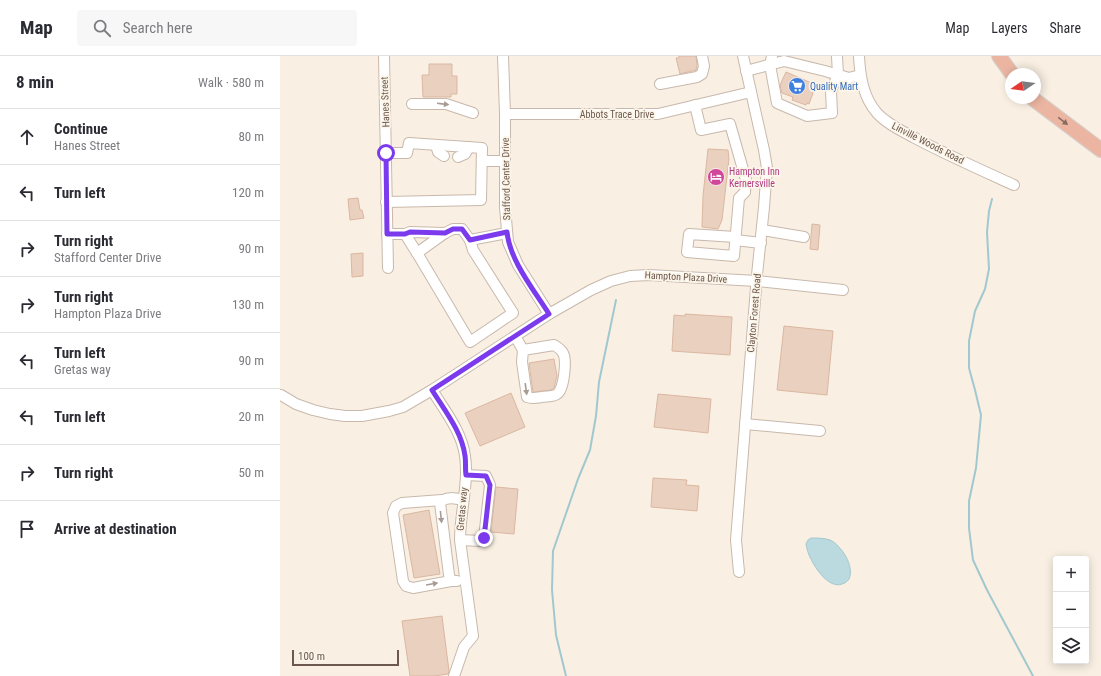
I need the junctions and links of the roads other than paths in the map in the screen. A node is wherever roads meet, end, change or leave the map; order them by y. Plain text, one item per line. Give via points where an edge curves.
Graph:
1 (384, 56) edge
2 (503, 56) edge
3 (702, 56) edge
4 (743, 56) edge
5 (837, 56) edge
6 (859, 56) edge
7 (999, 56) edge
8 (771, 60) edge
9 (1008, 68) edge
10 (746, 71) junction
11 (838, 75) junction
12 (860, 75) junction
13 (665, 83) dead end
14 (750, 92) junction
15 (412, 104) dead end
16 (1040, 104) edge
17 (695, 105) junction
18 (473, 113) dead end
19 (505, 114) junction
20 (436, 145) junction
21 (469, 147) junction
22 (1101, 150) edge
23 (386, 153) junction
24 (444, 156) dead end
25 (458, 157) dead end
26 (482, 161) junction
27 (505, 161) junction
28 (1014, 185) dead end
29 (386, 202) junction
30 (762, 230) junction
31 (507, 232) junction
32 (445, 233) junction
33 (387, 234) junction
34 (405, 234) junction
35 (804, 237) dead end
36 (735, 239) junction
37 (470, 240) junction
38 (761, 243) junction
39 (417, 253) junction
40 (388, 268) dead end
41 (757, 281) junction
42 (843, 290) dead end
43 (549, 314) junction
44 (515, 336) junction
45 (523, 350) junction
46 (432, 390) junction
47 (281, 395) dead end
48 (745, 424) junction
49 (820, 431) dead end
50 (466, 475) junction
51 (442, 500) junction
52 (463, 500) junction
53 (460, 540) junction
54 (739, 572) dead end
55 (451, 580) junction
56 (465, 581) junction
57 (454, 676) edge

1 - 23 street, Hanes Street
2 - 19 street, Stafford Center Drive
3 - 13 street via 702,74
4 - 10 street, Clayton Forest Road
5 - 11 street
6 - 12 street, Linville Woods Road
7 - 9 highway
8 - 10 street
8 - 11 street
8 - 11 street via 777,102 807,116 832,113 831,92
10 - 14 street, Clayton Forest Road
11 - 12 street via 849,78
12 - 28 street, Linville Woods Road via 870,104 883,119 902,131
14 - 17 street, Abbots Trace Drive
14 - 30 street, Clayton Forest Road via 767,168
15 -> 18 street via 446,104
16 -> 22 highway
17 - 19 street, Abbots Trace Drive via 658,114
17 - 36 street via 701,130 730,124 735,138 746,180 745,192 739,198
19 - 27 street, Stafford Center Drive
20 - 21 street
20 - 23 street via 409,143 407,153
20 - 24 street via 438,152
21 - 25 street via 465,154
21 - 26 street via 482,148
23 - 29 street, Hanes Street
26 - 27 street
26 - 29 street via 481,200
27 - 31 street, Stafford Center Drive
29 - 33 street, Hanes Street
30 - 35 street
30 - 38 street, Clayton Forest Road
31 - 37 street
31 - 43 street, Stafford Center Drive via 508,242 518,265
32 - 34 street
32 - 37 street via 453,229 462,229
32 - 39 street
33 - 34 street
33 - 40 street, Hanes Street
34 - 39 street
36 - 36 street via 734,256 687,252 689,234
36 - 38 street
37 - 39 street via 473,250 513,313 470,342
38 - 41 street, Clayton Forest Road
41 - 42 street, Hampton Plaza Drive
41 - 43 street, Hampton Plaza Drive via 630,276 591,290
41 - 48 street, Clayton Forest Road
43 - 44 street, Hampton Plaza Drive
44 - 45 street
44 - 46 street, Hampton Plaza Drive
45 -> 45 street via 522,362 527,397 531,399 557,395 564,382 563,352 554,345
46 - 47 street, Hampton Plaza Drive via 389,411 362,416 345,416 313,410
46 - 50 street, Gretas way via 455,427 465,456
48 - 49 street
48 - 54 street, Clayton Forest Road via 736,540
50 - 52 street, Gretas way
50 - 53 street via 486,476 490,485 484,538 481,541
51 - 52 street
51 -> 55 street via 442,526
51 -> 55 street via 402,503 396,506 393,513 403,581 406,586 413,588
52 - 53 street, Gretas way
53 - 56 street, Gretas way
55 - 56 street
56 - 57 street, Gretas way via 473,636 464,647

